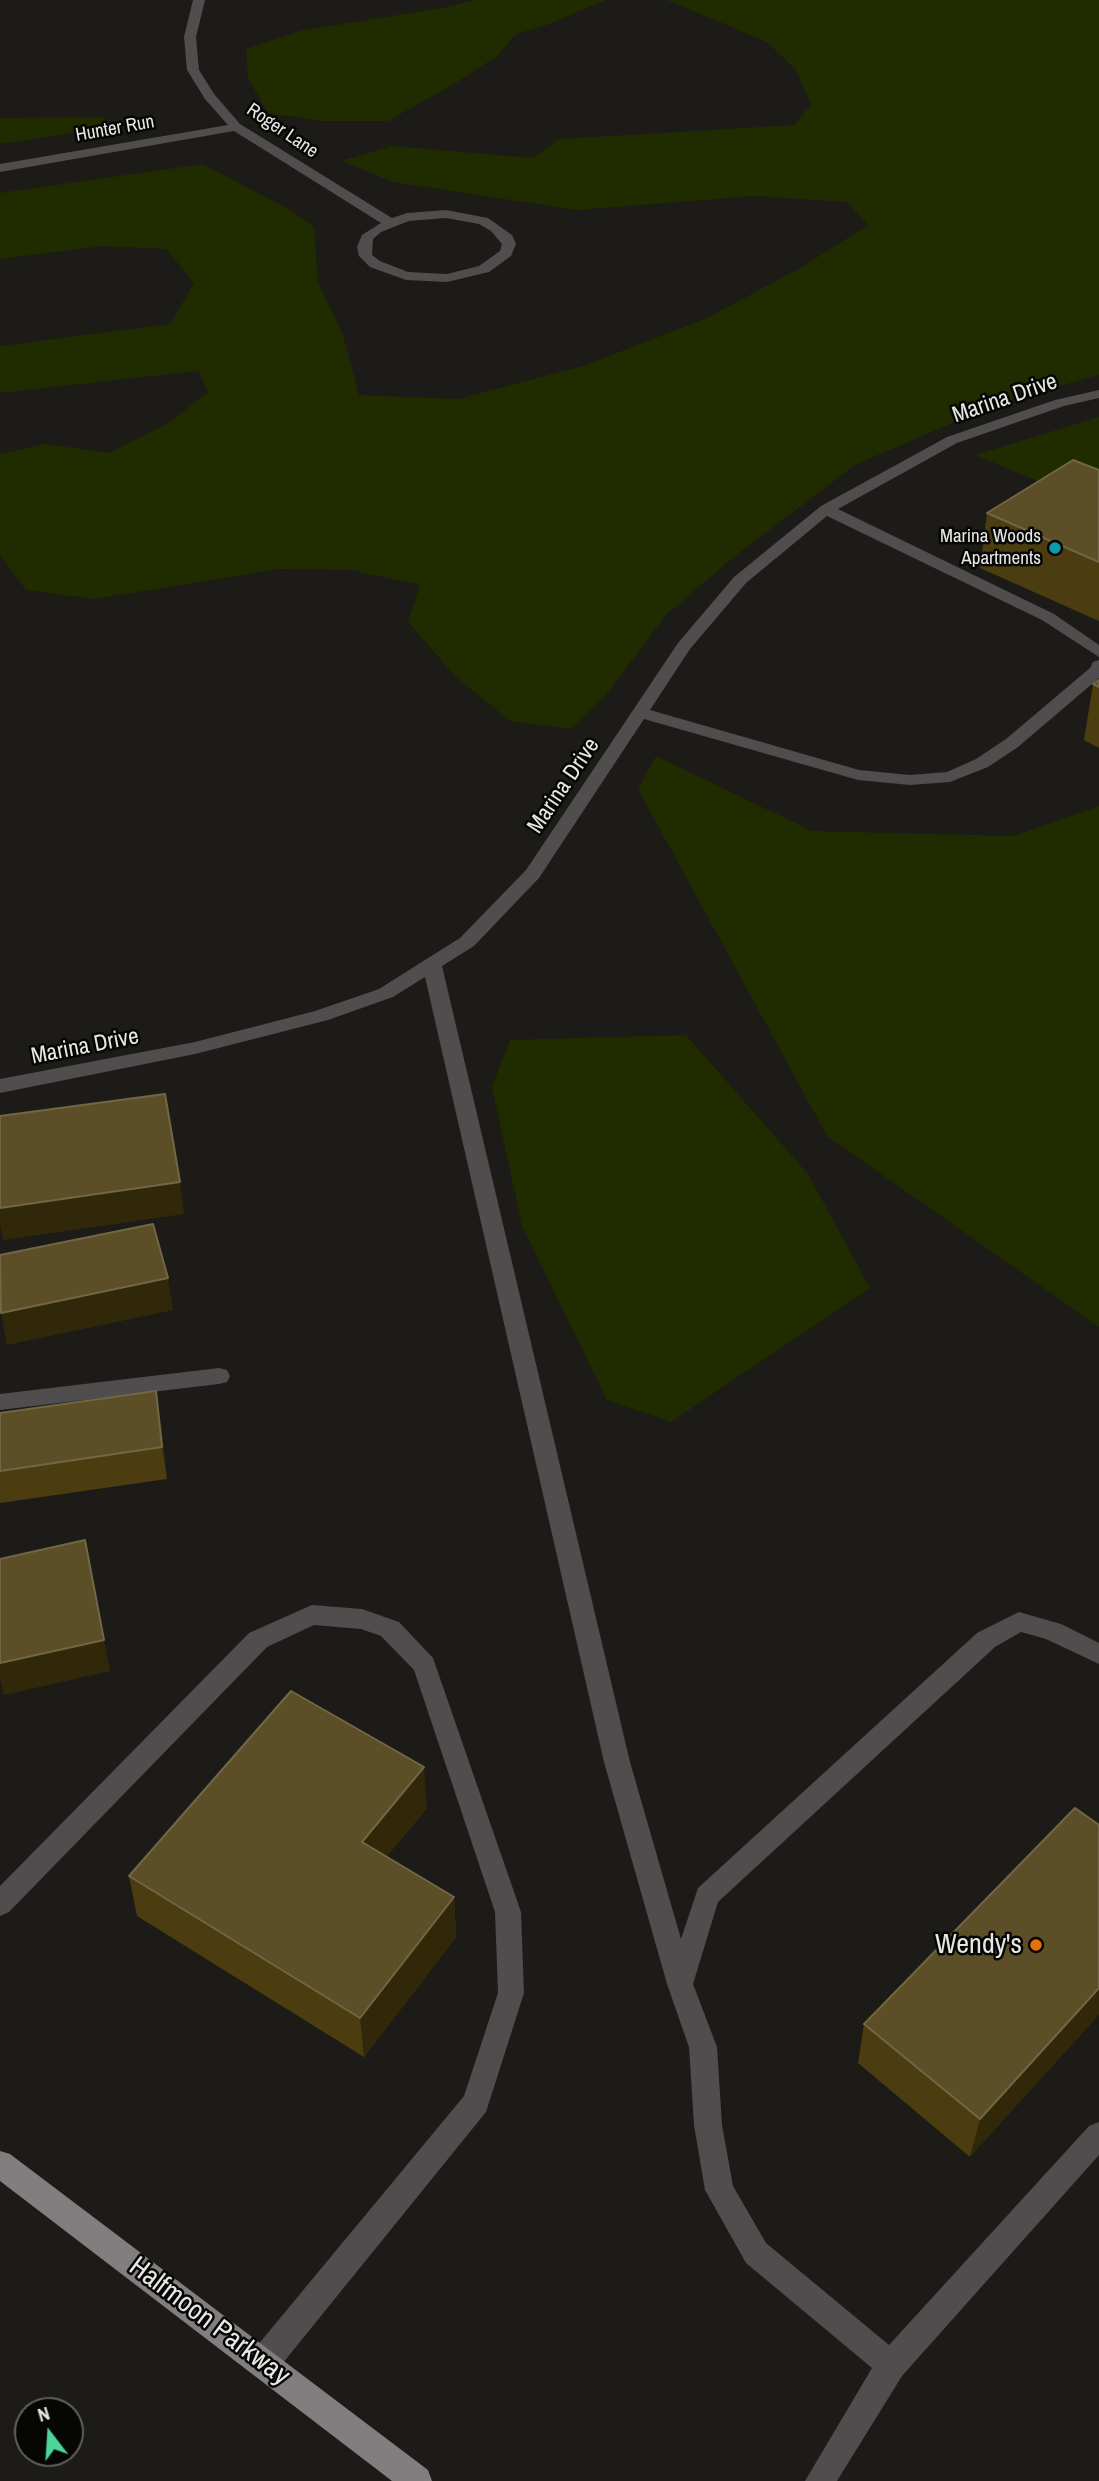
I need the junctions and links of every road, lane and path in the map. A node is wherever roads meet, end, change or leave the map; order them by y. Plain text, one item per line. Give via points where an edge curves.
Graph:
1 (199, 0) edge
2 (236, 127) junction
3 (0, 168) edge
4 (389, 222) junction
5 (1099, 394) edge
6 (826, 509) junction
7 (1099, 652) edge
8 (1099, 665) edge
9 (640, 713) junction
10 (432, 964) junction
11 (0, 1086) edge
12 (219, 1376) dead end
13 (0, 1402) edge
14 (1099, 1654) edge
15 (0, 1904) edge
16 (680, 1984) junction
17 (1099, 2135) edge
18 (0, 2164) edge
19 (264, 2363) junction
20 (891, 2365) junction
21 (417, 2481) edge
22 (821, 2481) edge

1 - 2 street, Roger Lane via 190,37 193,70
2 - 3 street, Hunter Run
2 - 4 street, Roger Lane
4 - 4 street via 367,238 366,256 388,271 406,276 467,275 498,262 509,244 496,228 466,216 426,215
5 - 6 street, Marina Drive via 952,440
6 - 7 street via 1048,617
6 - 9 street, Marina Drive via 740,580 684,646
8 - 9 street via 1012,743 982,763 950,776 910,780 858,775
9 - 10 street, Marina Drive via 533,874 467,942
10 - 11 street, Marina Drive via 386,993 321,1016 195,1048
10 - 16 street via 617,1762
12 - 13 street
14 - 16 street via 1052,1631 1019,1622 986,1640 707,1896
15 - 19 street via 258,1640 312,1615 362,1619 390,1629 424,1665 508,1912 511,1993 476,2104
16 - 20 street via 703,2047 708,2125 719,2190 756,2253
17 - 20 street
18 - 19 main road, Halfmoon Parkway
19 - 21 main road, Halfmoon Parkway
20 - 22 street

